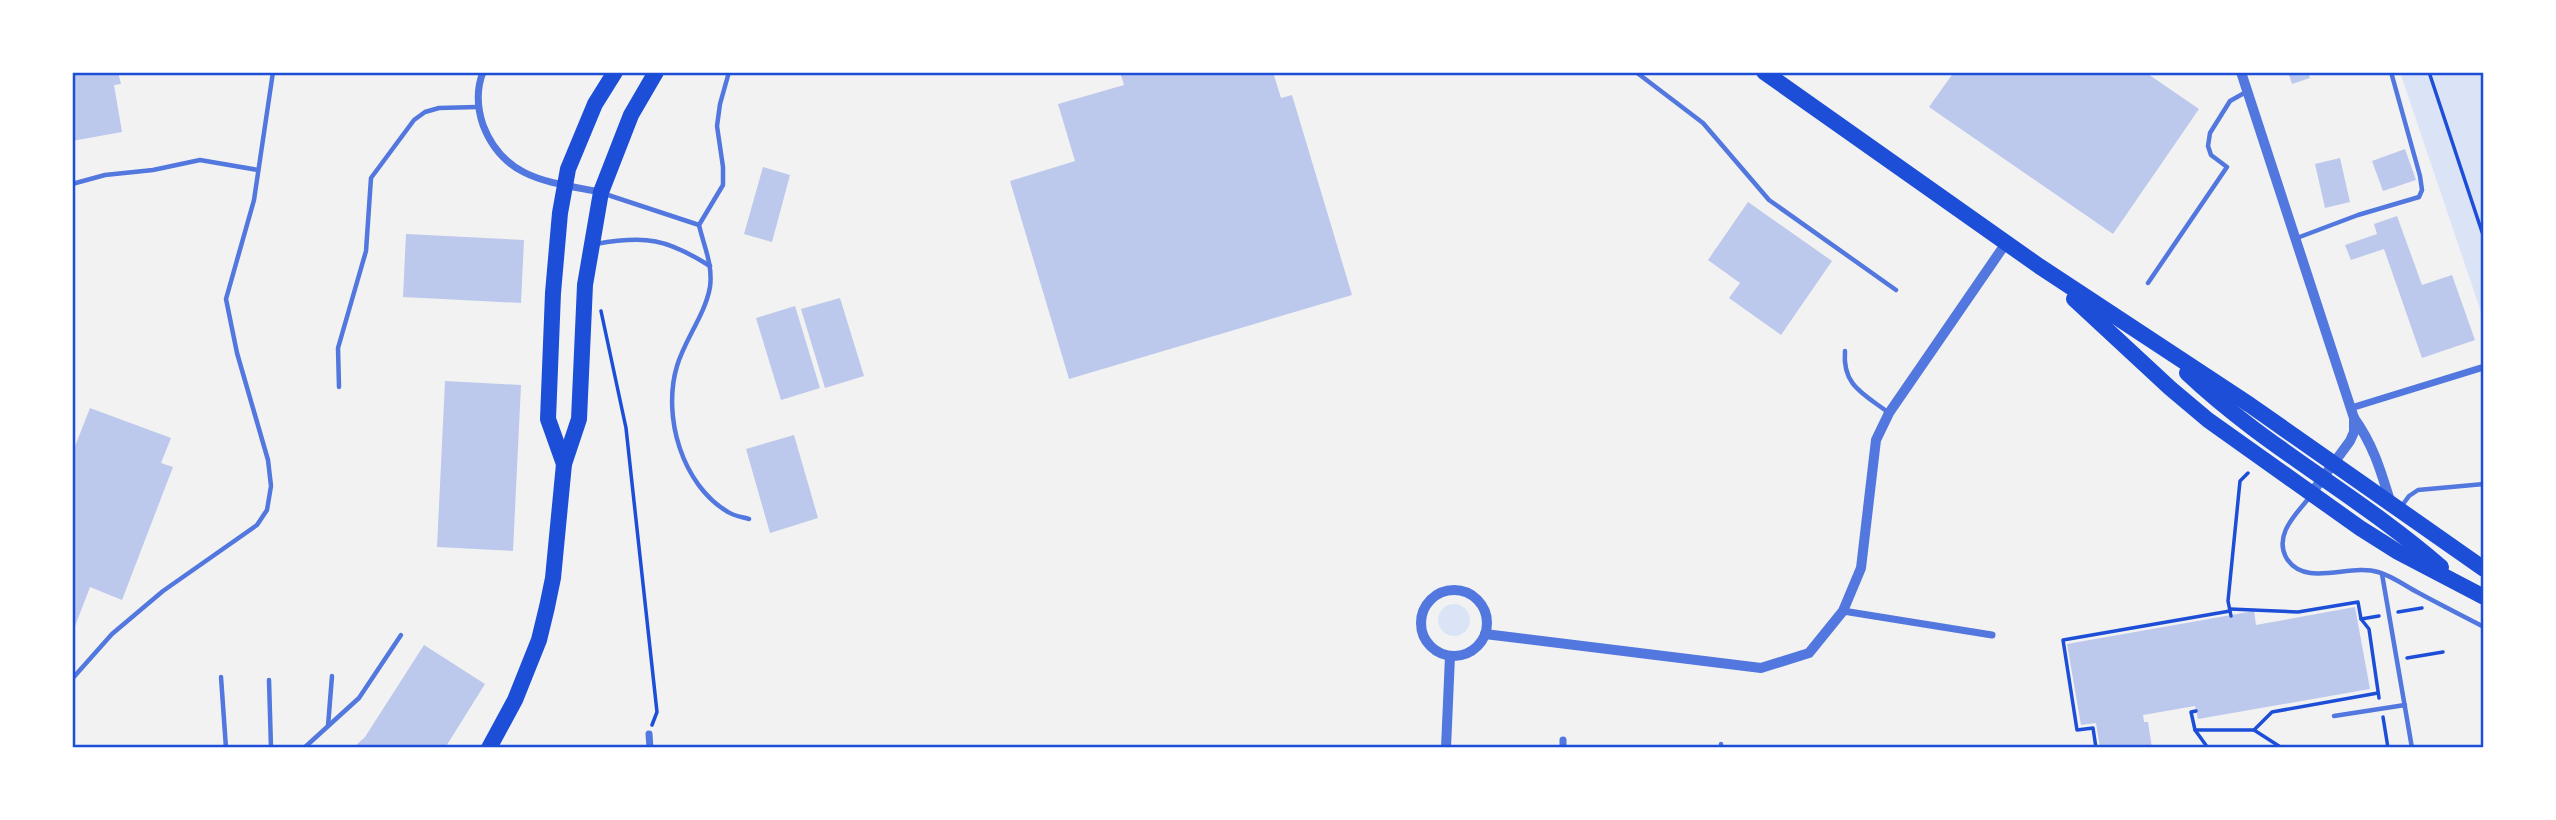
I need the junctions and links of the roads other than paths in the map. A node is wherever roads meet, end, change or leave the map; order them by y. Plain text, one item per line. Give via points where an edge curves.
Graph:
1 (273, 72) edge
2 (483, 72) edge
3 (615, 72) edge
4 (656, 72) edge
5 (729, 72) edge
6 (1636, 72) edge
7 (2241, 72) edge
8 (2391, 72) edge
9 (1771, 74) edge
10 (2247, 92) junction
11 (477, 107) junction
12 (258, 170) junction
13 (72, 184) edge
14 (565, 185) junction
15 (601, 192) junction
16 (699, 225) junction
17 (2296, 239) junction
18 (2006, 243) junction
19 (592, 244) junction
20 (711, 266) junction
21 (2039, 266) junction
22 (2148, 284) dead end
23 (1896, 290) dead end
24 (2158, 345) junction
25 (1845, 351) dead end
26 (2484, 368) edge
27 (338, 387) dead end
28 (1889, 413) junction
29 (2353, 413) junction
30 (564, 464) junction
31 (2333, 464) junction
32 (2322, 480) junction
33 (2484, 484) edge
34 (2311, 494) junction
35 (2395, 509) junction
36 (749, 519) dead end
37 (2484, 569) edge
38 (2381, 573) junction
39 (2462, 585) junction
40 (2484, 597) edge
41 (1843, 611) junction
42 (2484, 631) edge
43 (1485, 634) junction
44 (401, 635) dead end
45 (1992, 635) dead end
46 (1450, 656) junction
47 (332, 676) dead end
48 (221, 677) dead end
49 (72, 679) edge
50 (269, 680) dead end
51 (2404, 705) junction
52 (2334, 716) dead end
53 (328, 726) junction
54 (649, 734) road end
55 (226, 748) edge
56 (271, 748) edge
57 (304, 748) edge
58 (489, 748) edge
59 (650, 748) edge
60 (1446, 748) edge
61 (2412, 748) edge

1 - 12 lane
2 - 11 street
3 - 14 highway via 595,104
4 - 15 highway via 631,115
5 - 16 lane via 717,126 723,185
6 - 23 lane via 1703,123 1769,200
7 - 10 street
8 - 17 lane via 2420,176 2419,197
9 - 18 highway
10 - 17 street
10 - 22 lane via 2230,101 2210,133 2211,155 2227,167
11 - 14 street via 489,139 507,163
11 - 27 lane via 425,112 371,178 366,251 338,348
12 - 13 lane via 200,160
12 - 49 lane via 226,299 268,460 271,486 267,510 257,525 163,591 112,634
14 - 15 street
14 - 30 highway via 553,293 548,419
15 - 16 lane
15 - 19 highway
16 - 20 lane
17 - 29 street
18 - 21 highway
18 - 28 street
19 - 20 lane via 657,240
19 - 30 highway via 585,285 579,419
20 - 36 lane via 703,310 676,370 672,409 690,472 729,513
21 - 24 highway
21 - 34 highway via 2208,420
24 - 31 highway
24 - 32 highway via 2205,390
25 - 28 lane via 1844,367 1854,387
26 - 29 street
28 - 41 street via 1876,440 1861,568
29 - 31 street via 2354,432
29 - 35 street via 2375,453
30 - 58 highway via 553,578 539,639 515,700
31 - 32 street
31 - 35 highway
32 - 34 street
32 - 39 highway via 2403,534
33 - 35 lane via 2418,490
34 - 38 lane via 2281,542 2294,568 2305,573 2359,569
34 - 39 highway via 2398,552
35 - 37 highway
38 - 42 lane
38 - 51 lane
39 - 40 highway
41 - 43 street via 1809,653 1761,668
41 - 45 street
43 - 46 street via 1471,651
43 - 46 street via 1485,613 1472,596 1451,590 1432,598 1421,628 1430,647
44 - 53 lane via 359,698
46 - 60 street
47 - 53 lane
48 - 55 lane
50 - 56 lane
51 - 52 lane
51 - 61 lane
53 - 57 lane
54 - 59 street

